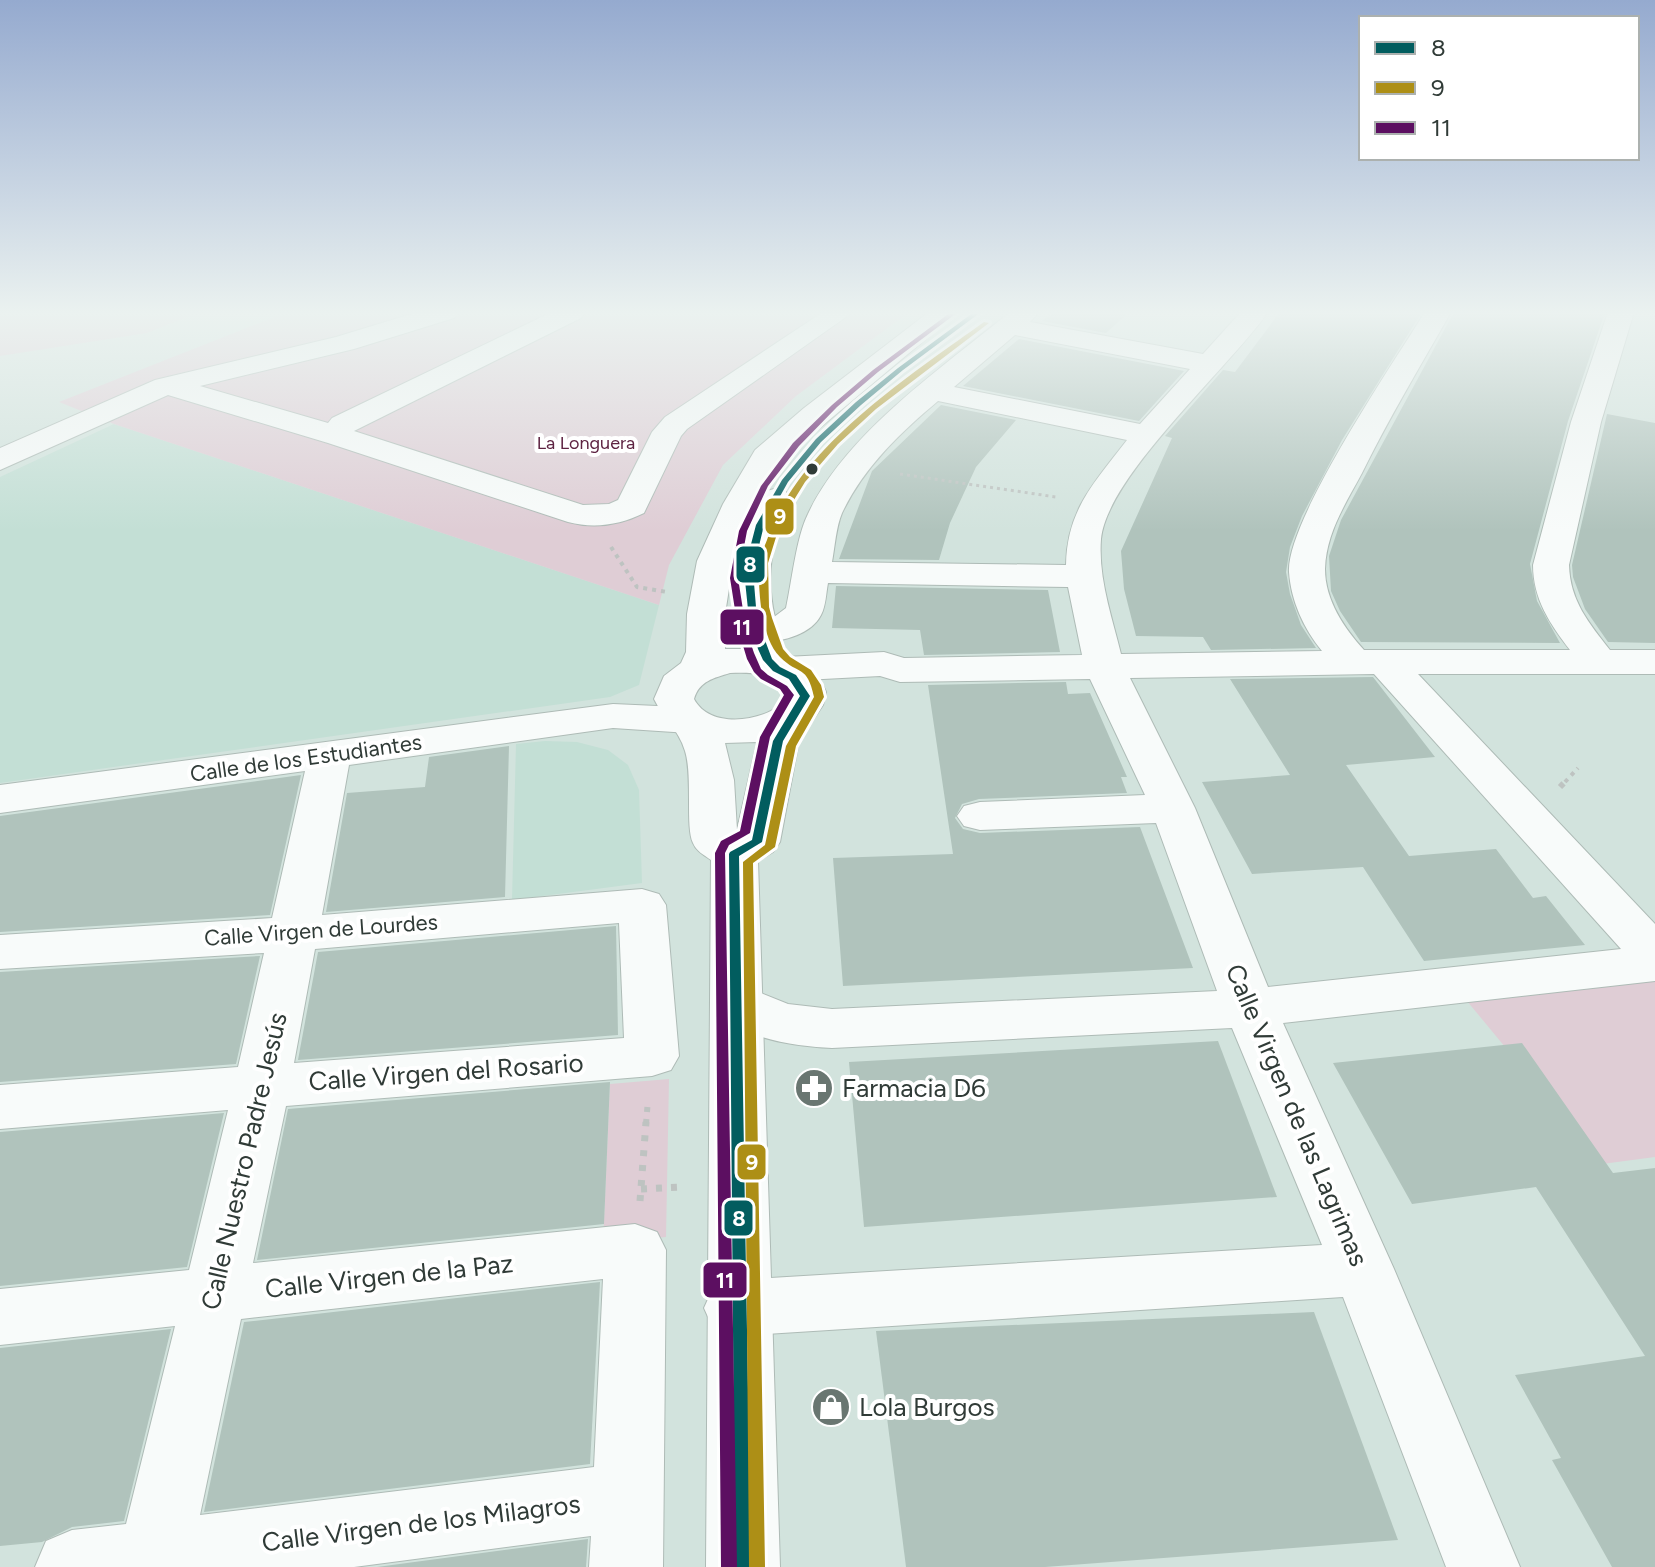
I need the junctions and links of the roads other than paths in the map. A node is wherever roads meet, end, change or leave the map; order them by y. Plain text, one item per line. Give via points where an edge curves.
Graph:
1 (169, 385) edge
2 (422, 385) edge
3 (732, 385) edge
4 (852, 385) edge
5 (881, 385) edge
6 (939, 385) edge
7 (1191, 385) edge
8 (1395, 385) edge
9 (1598, 385) edge
10 (165, 386) junction
11 (932, 391) junction
12 (1147, 435) junction
13 (339, 436) junction
14 (0, 460) edge
15 (810, 572) junction
16 (1084, 576) junction
17 (771, 655) junction
18 (1598, 661) junction
19 (1369, 662) junction
20 (1655, 662) edge
21 (1104, 666) junction
22 (900, 670) junction
23 (689, 700) junction
24 (797, 711) junction
25 (330, 754) junction
26 (0, 799) edge
27 (1173, 808) junction
28 (980, 816) dead end
29 (734, 854) junction
30 (294, 934) junction
31 (0, 952) edge
32 (1655, 955) edge
33 (1655, 963) edge
34 (736, 1002) junction
35 (1250, 1008) junction
36 (652, 1056) joint
37 (262, 1086) junction
38 (0, 1107) edge
39 (1363, 1269) junction
40 (215, 1294) junction
41 (736, 1308) junction
42 (0, 1317) edge
43 (627, 1497) junction
44 (153, 1562) edge
45 (72, 1567) edge
46 (626, 1567) edge
47 (743, 1567) edge
48 (1483, 1567) edge

1 - 10 street
2 - 13 street via 343,424
3 - 13 street via 667,432 632,506 615,514 580,515
4 - 23 street via 766,457 740,504 715,561 706,652
5 - 17 street via 812,444 771,504 752,549 749,599
6 - 11 street
7 - 12 street, Calle Virgen de las Lagrimas
8 - 19 street via 1313,534 1307,571 1327,632
9 - 18 street via 1549,588
10 - 13 street
10 - 14 street
11 - 12 street
11 - 15 street via 884,431 855,467 824,515
12 - 16 street, Calle Virgen de las Lagrimas via 1096,503 1084,537
15 - 16 street
15 - 17 street via 804,613 786,626
16 - 21 street, Calle Virgen de las Lagrimas
17 - 22 street via 884,664
17 - 23 street via 741,660
17 - 24 street via 803,686 805,696
18 - 19 street
18 - 20 street
19 - 21 street
19 - 32 street
21 - 22 street
21 - 27 street, Calle Virgen de las Lagrimas
22 - 24 street via 826,691
23 - 24 street via 726,733 780,724
23 - 25 street, Calle de los Estudiantes via 671,717 613,716
23 - 29 street via 710,759 714,841
24 - 29 street via 778,741 757,842
25 - 26 street, Calle de los Estudiantes
25 - 30 street, Calle Nuestro Padre Jesús
27 - 28 street
27 - 35 street, Calle Virgen de las Lagrimas
29 - 34 street
30 - 31 street, Calle Virgen de Lourdes
30 - 36 street, Calle Virgen de Lourdes via 642,905
30 - 37 street, Calle Nuestro Padre Jesús
33 - 35 street
34 - 35 street via 768,1020 807,1029
34 - 41 street
35 - 39 street, Calle Virgen de las Lagrimas
36 - 37 street, Calle Virgen del Rosario
37 - 38 street, Calle Virgen del Rosario
37 - 40 street, Calle Nuestro Padre Jesús
39 - 41 street
39 - 48 street, Calle Virgen de las Lagrimas
40 - 42 street, Calle Virgen de la Paz
40 - 43 street, Calle Virgen de la Paz via 635,1250
40 - 44 street, Calle Nuestro Padre Jesús
41 - 47 street
43 - 44 street, Calle Virgen de los Milagros
43 - 46 street
44 - 45 street, Calle Virgen de los Milagros

